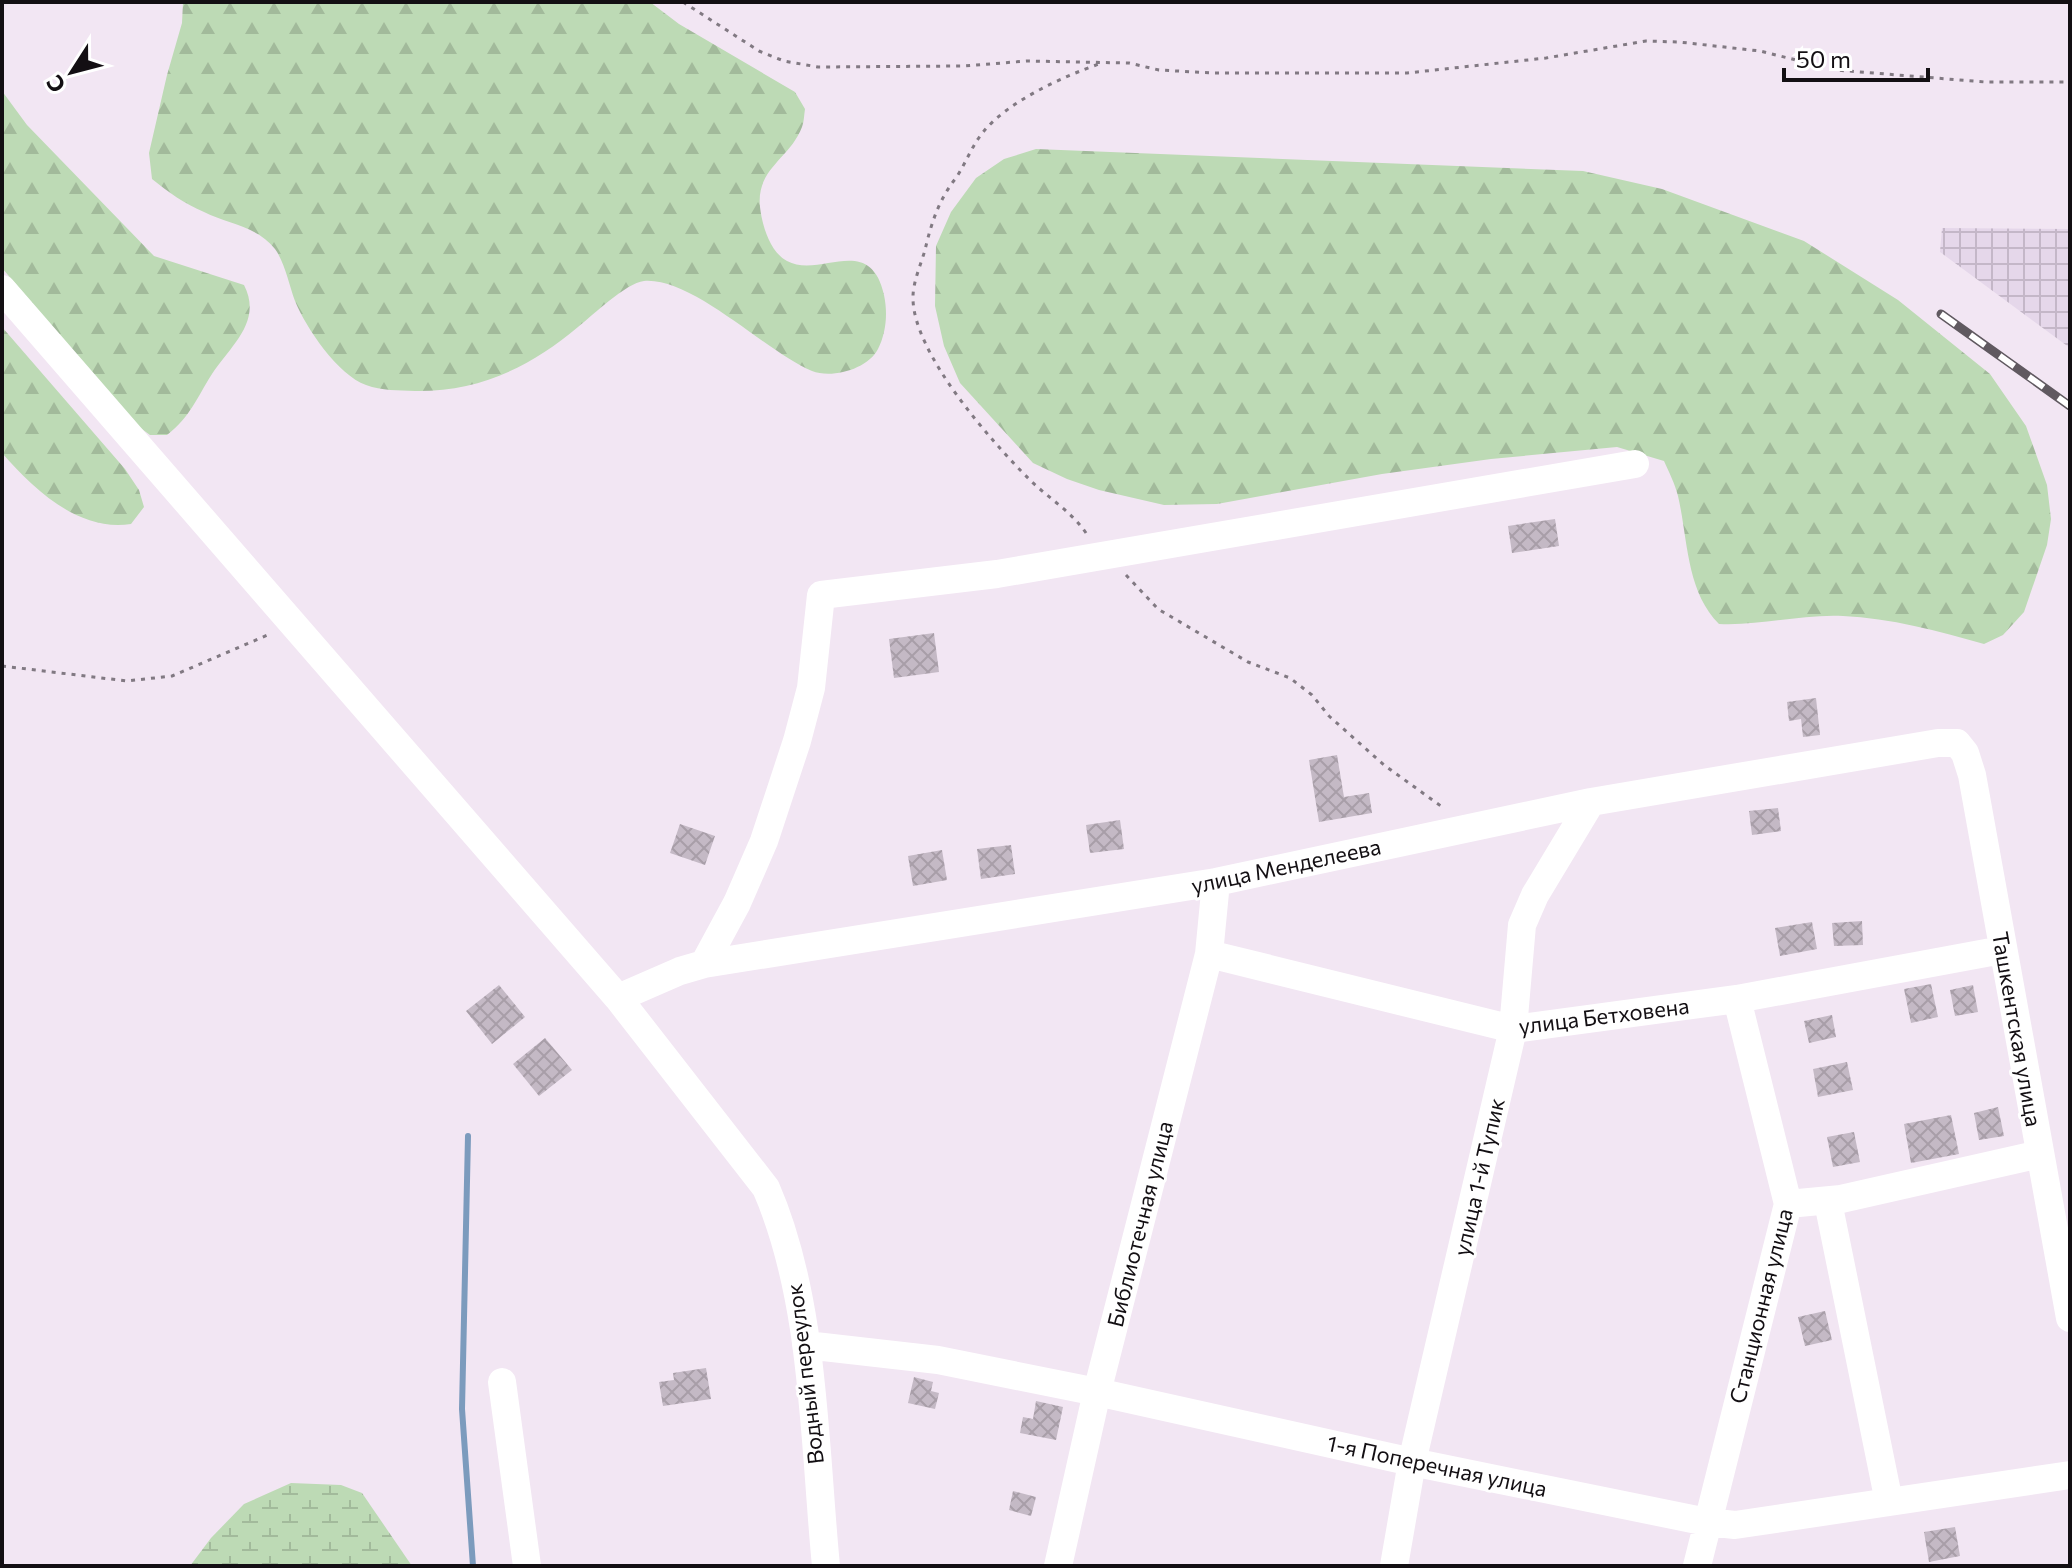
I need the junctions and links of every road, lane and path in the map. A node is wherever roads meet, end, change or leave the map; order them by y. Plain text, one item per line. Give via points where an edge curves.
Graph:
1 (683, 2) edge
2 (1101, 63) junction
3 (2070, 82) edge
4 (2, 289) edge
5 (1635, 464) dead end
6 (1107, 555) junction
7 (292, 624) junction
8 (2, 666) edge
9 (1957, 743) joint
10 (1591, 802) junction
11 (1471, 827) junction
12 (1216, 882) junction
13 (2002, 950) junction
14 (1209, 954) junction
15 (704, 964) junction
16 (618, 998) junction
17 (1737, 999) junction
18 (1513, 1029) junction
19 (2040, 1154) junction
20 (1828, 1202) junction
21 (1788, 1204) junction
22 (2070, 1318) edge
23 (806, 1345) junction
24 (502, 1382) dead end
25 (1097, 1392) junction
26 (1412, 1462) junction
27 (2070, 1475) edge
28 (1889, 1502) junction
29 (1707, 1522) junction
30 (527, 1566) edge
31 (825, 1566) edge
32 (1058, 1566) edge
33 (1394, 1566) edge
34 (1697, 1566) edge

1 - 2 path via 759,51 818,67
2 - 3 path via 1213,73 1407,73 1646,41 1760,51 1836,70 1985,82
2 - 6 path via 1002,113 983,131 944,193 913,296 917,324 948,382 994,443
4 - 7 street, Водный переулок
5 - 6 street
6 - 11 path via 1158,609 1248,662 1290,678 1384,765
6 - 15 street via 821,595 811,688 797,741 764,841
7 - 8 path via 172,676 127,681
7 - 16 street, Водный переулок
9 - 10 street, улица Менделеева
9 - 13 street, Ташкентская улица via 1972,775
10 - 11 street, улица Менделеева
10 - 18 street, улица 1-й Тупик via 1522,925
11 - 12 street, улица Менделеева
12 - 14 street, Библиотечная улица
12 - 15 street, улица Менделеева
13 - 17 street, улица Бетховена
13 - 19 street, Ташкентская улица
14 - 18 street, улица Бетховена
14 - 25 street, Библиотечная улица
15 - 16 street, улица Менделеева
16 - 23 street, Водный переулок via 766,1188 794,1277
17 - 18 street, улица Бетховена
17 - 21 street, Станционная улица
18 - 26 street, улица 1-й Тупик
19 - 20 street
19 - 22 street, Ташкентская улица
20 - 21 street
20 - 28 street
21 - 29 street, Станционная улица
23 - 25 street, 1-я Поперечная улица via 938,1360
23 - 31 street, Водный переулок
24 - 30 street
25 - 26 street, 1-я Поперечная улица
25 - 32 street, Библиотечная улица
26 - 29 street, 1-я Поперечная улица
26 - 33 street, улица 1-й Тупик
27 - 28 street, 1-я Поперечная улица
28 - 29 street, 1-я Поперечная улица via 1735,1525
29 - 34 street, Станционная улица

